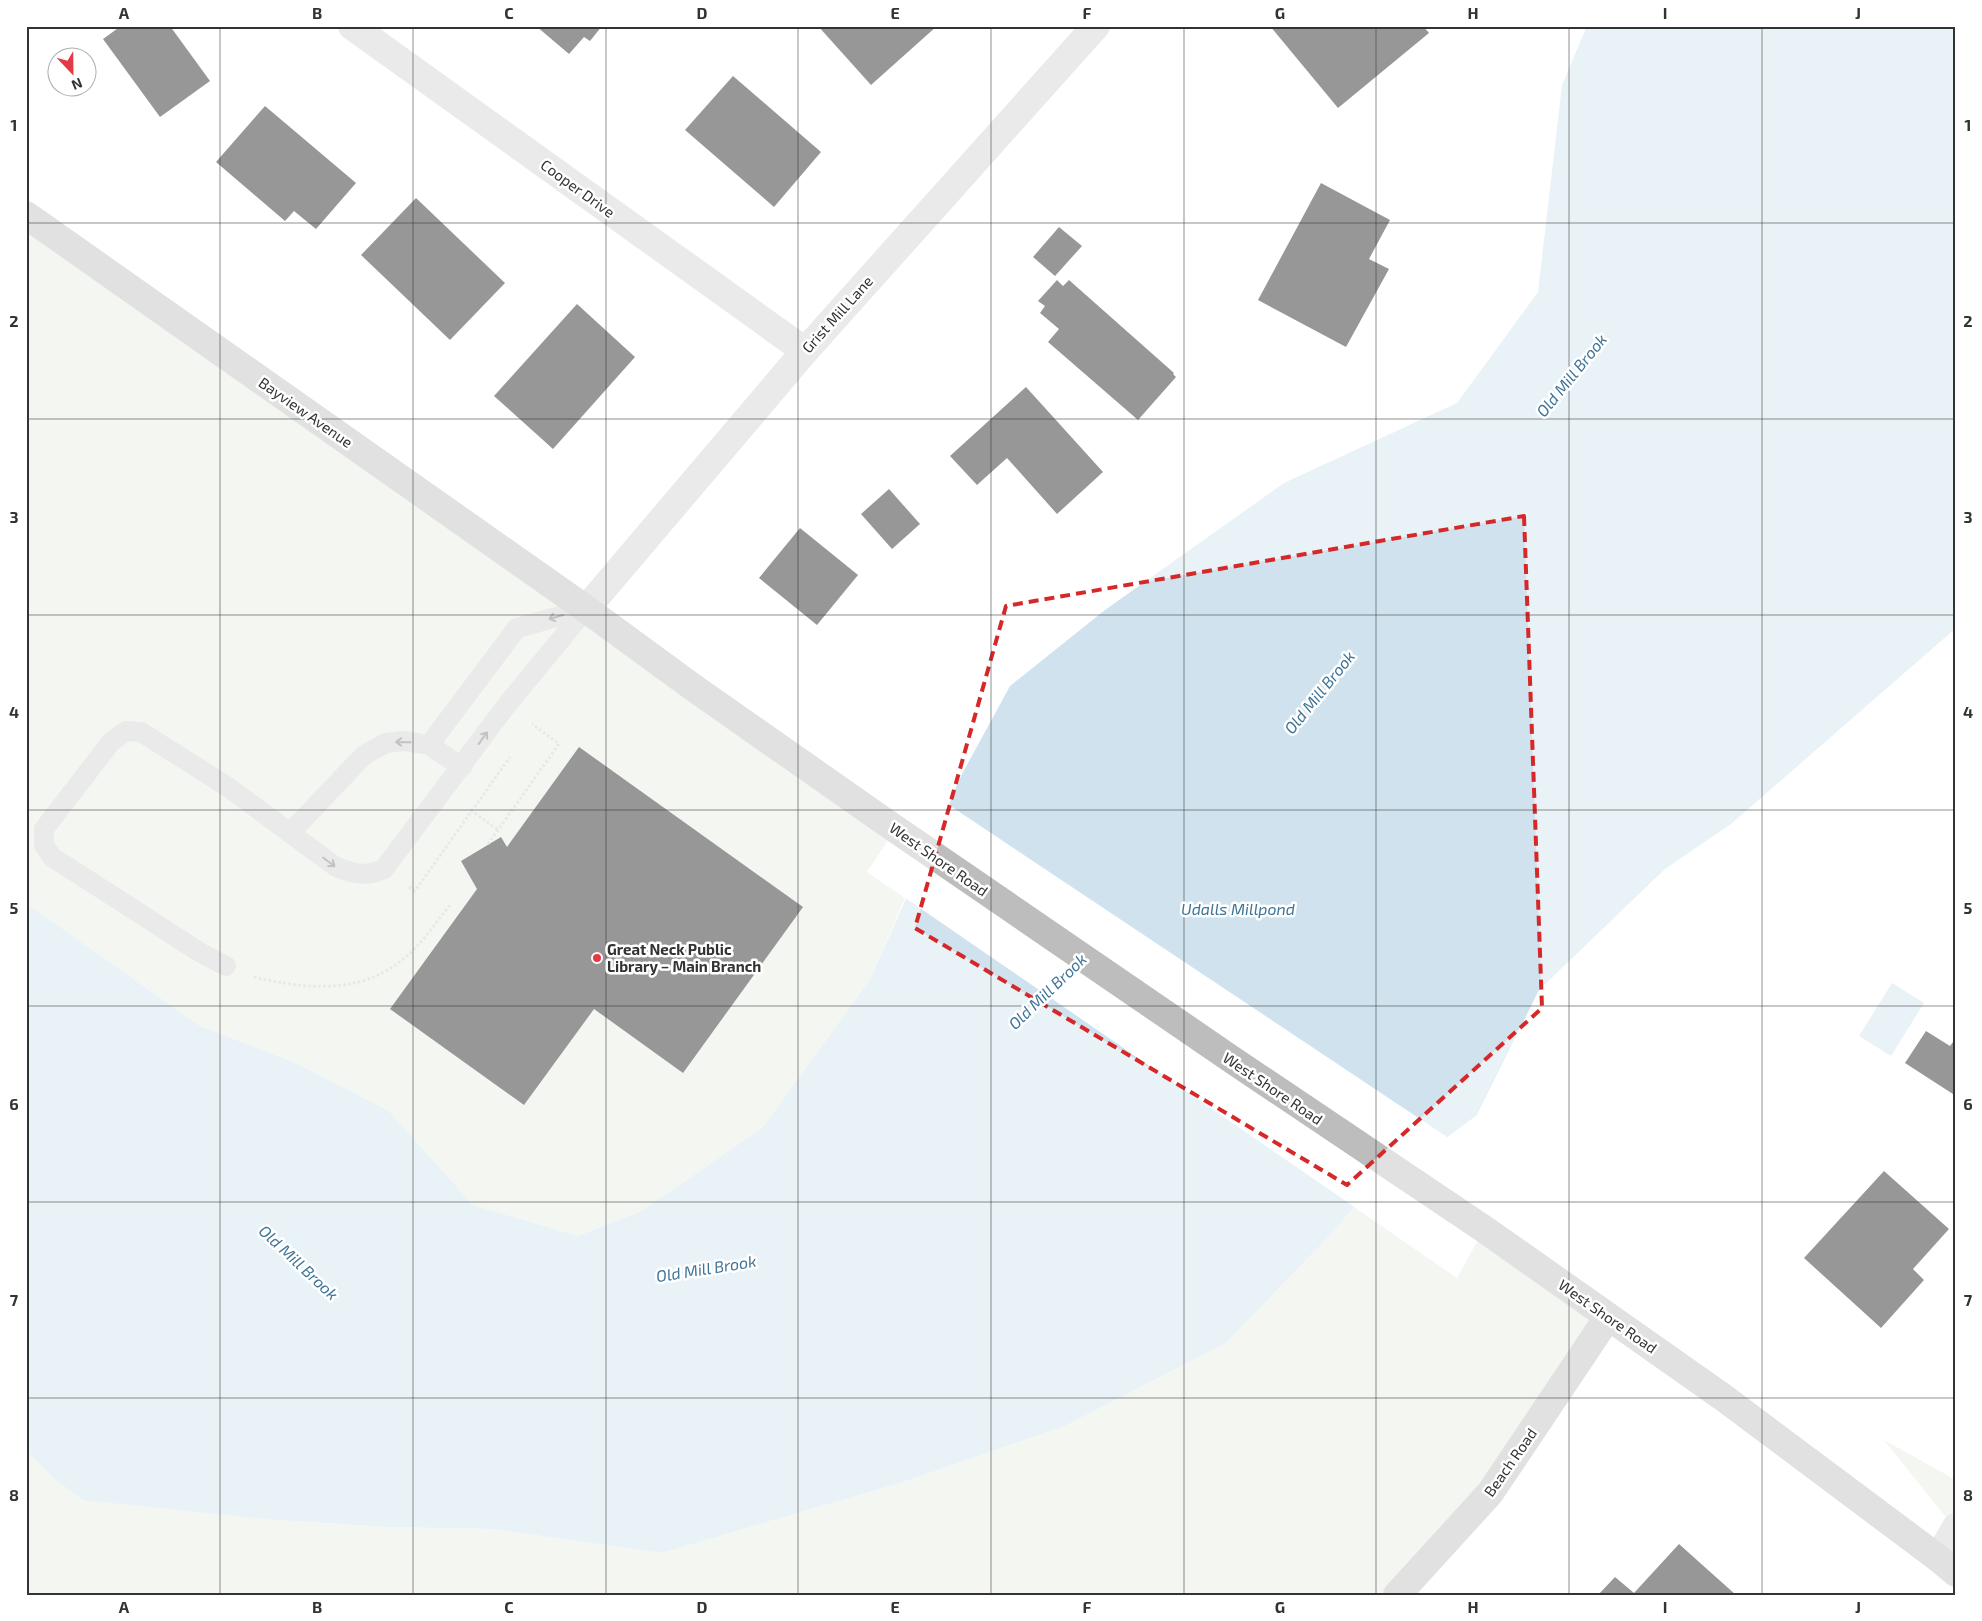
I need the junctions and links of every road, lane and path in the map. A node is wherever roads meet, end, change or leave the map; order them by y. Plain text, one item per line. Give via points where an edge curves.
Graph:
1 (352, 26) edge
2 (1096, 26) edge
3 (26, 214) edge
4 (804, 350) junction
5 (586, 608) junction
6 (506, 706) junction
7 (429, 745) junction
8 (462, 766) junction
9 (480, 816) dead end
10 (498, 830) junction
11 (290, 832) junction
12 (488, 844) dead end
13 (450, 905) dead end
14 (226, 966) joint
15 (1608, 1317) junction
16 (1956, 1527) edge
17 (1947, 1565) edge
18 (1397, 1595) edge

1 - 4 street, Cooper Drive
2 - 4 street, Grist Mill Lane
3 - 5 main road, Bayview Avenue
4 - 5 street, Grist Mill Lane
5 - 6 lane
5 -> 7 lane via 517,628
5 - 15 main road, West Shore Road via 891,826 1484,1229
8 -> 6 lane
6 - 10 path via 559,744
7 - 8 lane
7 -> 11 lane via 386,742 364,755
11 -> 8 lane via 336,867 354,874 372,874 384,869
9 - 10 path
10 - 12 path
11 - 14 lane via 228,787 141,732 126,731 111,742 44,829 44,845 52,857
13 - 14 path via 402,961 377,976 351,985 323,988 286,984 250,976
15 - 17 main road, West Shore Road via 1724,1398
15 - 18 main road, Beach Road via 1490,1493
16 - 17 street

